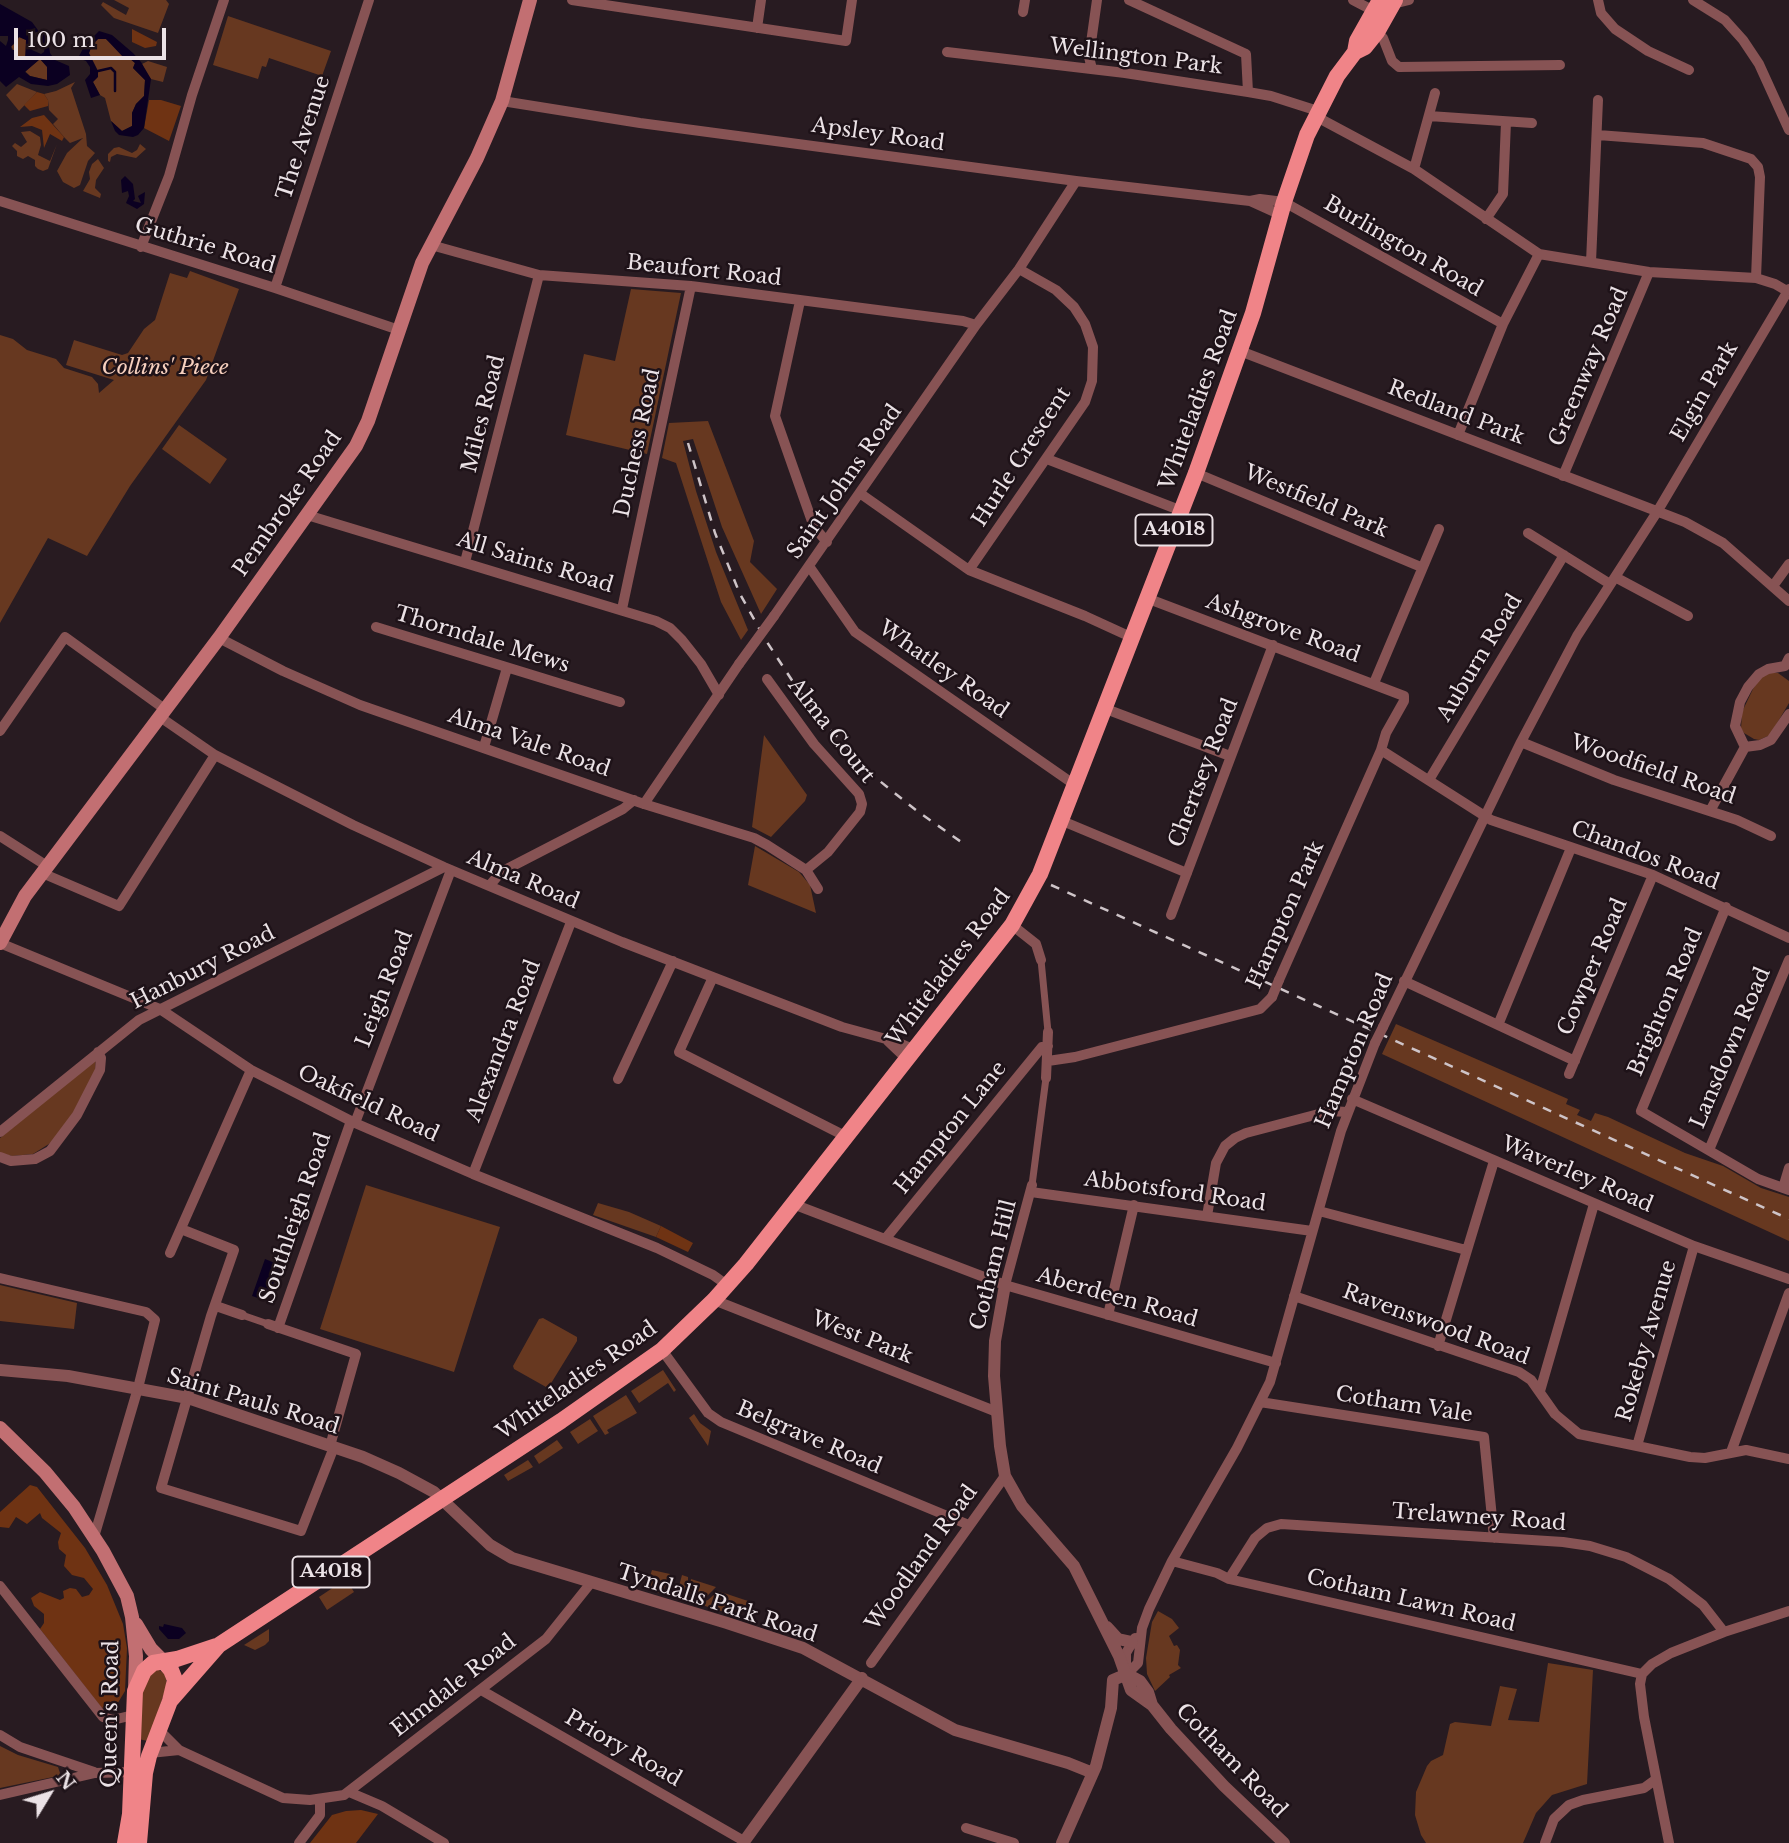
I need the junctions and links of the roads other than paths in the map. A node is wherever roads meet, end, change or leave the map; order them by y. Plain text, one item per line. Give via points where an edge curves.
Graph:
1 (224, 0) edge
2 (369, 0) edge
3 (530, 0) edge
4 (572, 0) edge
5 (761, 0) edge
6 (852, 0) edge
7 (1025, 0) edge
8 (1097, 0) edge
9 (1129, 0) edge
10 (1353, 0) edge
11 (1598, 0) edge
12 (1693, 0) edge
13 (1391, 3) edge
14 (1023, 12) dead end
15 (757, 28) junction
16 (1377, 32) junction
17 (947, 52) dead end
18 (1355, 52) junction
19 (1560, 65) dead end
20 (1092, 69) junction
21 (1689, 70) dead end
22 (1248, 92) junction
23 (1435, 93) dead end
24 (1598, 100) dead end
25 (502, 102) junction
26 (1316, 114) junction
27 (1429, 116) junction
28 (1506, 122) junction
29 (1532, 123) dead end
30 (1789, 130) edge
31 (1598, 135) junction
32 (1413, 169) junction
33 (1076, 181) junction
34 (0, 201) edge
35 (1282, 209) junction
36 (1486, 219) junction
37 (431, 245) junction
38 (142, 247) junction
39 (1539, 254) junction
40 (1591, 262) junction
41 (1019, 269) junction
42 (1649, 272) junction
43 (539, 275) junction
44 (1756, 278) junction
45 (691, 286) junction
46 (275, 288) junction
47 (1788, 290) edge
48 (800, 301) junction
49 (1503, 324) junction
50 (976, 326) junction
51 (399, 330) junction
52 (1240, 351) junction
53 (1458, 435) junction
54 (1047, 458) junction
55 (1196, 472) junction
56 (1563, 476) junction
57 (861, 494) junction
58 (1182, 511) junction
59 (1657, 512) junction
60 (307, 515) junction
61 (1439, 529) dead end
62 (1528, 533) dead end
63 (827, 542) junction
64 (1564, 555) junction
65 (465, 562) junction
66 (1789, 564) edge
67 (809, 566) junction
68 (1421, 567) junction
69 (969, 570) junction
70 (1612, 580) junction
71 (1773, 586) junction
72 (1149, 598) junction
73 (1789, 601) edge
74 (622, 609) junction
75 (1688, 616) dead end
76 (376, 627) dead end
77 (219, 638) junction
78 (1133, 638) junction
79 (1273, 645) junction
80 (1788, 666) edge
81 (507, 668) junction
82 (767, 679) dead end
83 (1374, 683) junction
84 (719, 695) junction
85 (1404, 696) joint
86 (620, 702) dead end
87 (1106, 709) junction
88 (163, 713) junction
89 (1789, 714) edge
90 (0, 731) edge
91 (1521, 742) junction
92 (484, 747) junction
93 (1745, 747) junction
94 (1381, 750) junction
95 (215, 755) junction
96 (1230, 756) junction
97 (1429, 780) junction
98 (1075, 785) junction
99 (639, 802) junction
100 (1710, 811) junction
101 (1484, 816) junction
102 (1060, 820) junction
103 (0, 836) edge
104 (1771, 836) dead end
105 (1571, 848) junction
106 (44, 869) junction
107 (447, 869) junction
108 (806, 870) junction
109 (1187, 873) junction
110 (1653, 875) junction
111 (490, 885) junction
112 (818, 889) dead end
113 (1726, 907) junction
114 (1171, 915) dead end
115 (571, 922) junction
116 (1012, 925) junction
117 (1789, 938) edge
118 (0, 943) edge
119 (1041, 960) joint
120 (1789, 960) edge
121 (673, 961) junction
122 (713, 977) junction
123 (1404, 981) junction
124 (160, 1009) junction
125 (1498, 1025) junction
126 (1048, 1032) joint
127 (1048, 1046) junction
128 (98, 1052) junction
129 (911, 1055) junction
130 (1048, 1061) junction
131 (1575, 1061) junction
132 (251, 1070) junction
133 (1569, 1074) dead end
134 (1046, 1078) joint
135 (618, 1079) dead end
136 (1352, 1099) junction
137 (1347, 1112) junction
138 (353, 1122) junction
139 (0, 1132) edge
140 (846, 1137) junction
141 (1709, 1150) junction
142 (0, 1157) edge
143 (1494, 1161) junction
144 (1789, 1168) edge
145 (473, 1174) junction
146 (1032, 1189) junction
147 (1786, 1189) edge
148 (793, 1204) junction
149 (1594, 1204) junction
150 (1134, 1205) junction
151 (1319, 1211) junction
152 (1207, 1216) junction
153 (181, 1229) junction
154 (1312, 1230) junction
155 (886, 1238) junction
156 (1694, 1246) junction
157 (1465, 1251) junction
158 (170, 1253) dead end
159 (0, 1278) edge
160 (1789, 1279) edge
161 (727, 1285) junction
162 (1005, 1285) junction
163 (1789, 1293) edge
164 (1294, 1296) junction
165 (714, 1300) junction
166 (216, 1306) junction
167 (242, 1315) joint
168 (1108, 1315) junction
169 (273, 1326) junction
170 (1438, 1346) junction
171 (662, 1350) junction
172 (1276, 1363) junction
173 (0, 1370) edge
174 (138, 1388) junction
175 (1540, 1391) junction
176 (188, 1398) junction
177 (1260, 1402) junction
178 (997, 1412) junction
179 (0, 1428) edge
180 (332, 1446) junction
181 (1637, 1446) junction
182 (1731, 1451) junction
183 (1789, 1459) edge
184 (1005, 1476) junction
185 (443, 1498) junction
186 (968, 1525) junction
187 (94, 1537) junction
188 (1494, 1538) junction
189 (1172, 1562) junction
190 (1229, 1579) junction
191 (590, 1584) junction
192 (0, 1586) edge
193 (1789, 1611) edge
194 (132, 1617) junction
195 (1101, 1619) junction
196 (1142, 1628) junction
197 (1724, 1632) junction
198 (1132, 1642) junction
199 (219, 1645) junction
200 (163, 1661) junction
201 (871, 1663) dead end
202 (1126, 1674) junction
203 (1642, 1674) junction
204 (862, 1678) junction
205 (135, 1690) junction
206 (481, 1690) junction
207 (170, 1701) junction
208 (133, 1715) junction
209 (159, 1730) junction
210 (0, 1735) edge
211 (179, 1750) junction
212 (150, 1753) junction
213 (1094, 1770) junction
214 (131, 1772) junction
215 (95, 1773) junction
216 (1654, 1780) junction
217 (346, 1793) junction
218 (0, 1796) edge
219 (323, 1799) junction
220 (966, 1828) dead end
221 (130, 1841) edge
222 (744, 1842) edge
223 (299, 1843) edge
224 (444, 1843) edge
225 (1014, 1843) edge
226 (1062, 1843) edge
227 (1284, 1843) edge
228 (1545, 1843) edge
229 (1669, 1843) edge

1 - 38 street
2 - 46 street, The Avenue
3 - 25 main road, Pembroke Road
4 - 15 street
5 - 15 street
6 - 15 street via 846,41
7 - 14 street
8 - 20 street via 1089,57
9 - 22 street via 1245,54
10 - 13 street
11 - 21 street via 1601,13 1615,29
12 - 30 street via 1724,20 1743,40
13 - 16 main road, Whiteladies Road / A4018
13 - 18 main road, Whiteladies Road / A4018 via 1357,41
16 - 18 main road, Whiteladies Road / A4018
16 - 19 street via 1399,67
17 - 20 street, Wellington Park
18 - 26 main road, Whiteladies Road / A4018
20 - 22 street, Wellington Park
22 - 26 street, Wellington Park
23 - 27 street
24 - 31 street
25 - 33 street, Apsley Road
25 - 37 main road, Pembroke Road
26 - 32 street, Wellington Park
26 - 35 main road, Whiteladies Road / A4018
27 - 28 street
27 - 32 street
28 - 29 street
28 - 36 street via 1503,194
31 - 40 street
31 - 44 street via 1703,144 1751,159 1760,177
32 - 36 street, Wellington Park
33 - 35 street, Apsley Road via 1250,201
33 - 41 street, Saint Johns Road
34 - 38 street, Guthrie Road
35 - 49 street, Burlington Road
35 - 52 main road, Whiteladies Road / A4018
36 - 39 street, Wellington Park
37 - 43 street, Beaufort Road
37 - 51 main road, Pembroke Road
38 - 46 street, Guthrie Road
39 - 40 street
39 - 49 street
40 - 42 street
41 - 50 street, Saint Johns Road
41 - 54 street, Hurle Crescent via 1056,290 1074,307 1093,347 1092,381 1085,402
42 - 44 street
42 - 56 street, Greenway Road
43 - 45 street, Beaufort Road
43 - 65 street, Miles Road
44 - 47 street
45 - 48 street, Beaufort Road
45 - 74 street, Duchess Road
46 - 51 street, Guthrie Road
47 - 59 street, Elgin Park
48 - 50 street, Beaufort Road
48 - 63 street via 775,416 814,527
49 - 53 street
50 - 57 street, Saint Johns Road
51 - 60 main road, Pembroke Road via 356,446
52 - 53 street, Redland Park
52 - 55 main road, Whiteladies Road / A4018
53 - 56 street, Redland Park
54 - 58 street
54 - 69 street, Hurle Crescent
55 - 58 main road, Whiteladies Road / A4018
55 - 68 street, Westfield Park
56 - 59 street, Redland Park
57 - 63 street, Saint Johns Road
57 - 69 street
58 - 72 main road, Whiteladies Road / A4018
59 - 70 street, Hampton Road
59 - 71 street, Redland Park via 1723,543
60 - 65 street, All Saints Road
60 - 77 main road, Pembroke Road
61 - 68 street
62 - 64 street
63 - 67 street, Saint Johns Road
64 - 70 street
64 - 97 street, Auburn Road
65 - 74 street, All Saints Road
66 - 71 street
67 - 84 street, Saint Johns Road, bridge
67 - 98 street, Whatley Road via 855,632
68 - 83 street
69 - 78 street
70 - 75 street
70 - 91 street, Hampton Road
71 - 73 street, Redland Park
72 - 78 main road, Whiteladies Road / A4018
72 - 79 street, Ashgrove Road
74 - 84 street, All Saints Road via 670,628 701,664
76 - 81 street, Thorndale Mews
77 - 88 main road, Pembroke Road
77 - 92 street, Alma Vale Road via 360,705
78 - 87 main road, Whiteladies Road / A4018
79 - 83 street, Ashgrove Road
79 - 96 street, Chertsey Road
80 - 93 street via 1759,674 1740,702 1735,726
81 - 86 street, Thorndale Mews
81 - 92 street
82 - 108 street, Alma Court via 814,744 859,794 862,804 828,852
83 - 85 street, Ashgrove Road
84 - 99 street, Saint Johns Road
85 - 94 street, Hampton Park
87 - 96 street
87 - 98 main road, Whiteladies Road / A4018
88 - 90 street, Alma Road via 65,637
88 - 95 street, Alma Road
88 - 106 main road, Pembroke Road
89 - 93 street via 1771,740
91 - 100 street, Woodfield Road via 1614,780
91 - 101 street, Hampton Road
92 - 99 street, Alma Vale Road
93 - 100 street
94 - 97 street
94 - 130 street, Hampton Park, bridge via 1272,997 1260,1009
95 - 106 street via 119,906
95 - 107 street, Alma Road
96 - 109 street, Chertsey Road
97 - 101 street
98 - 102 main road, Whiteladies Road / A4018
99 - 108 street, Alma Vale Road via 754,838
99 - 111 street, Saint Johns Road via 500,872
100 - 104 street, Woodfield Road
101 - 105 street, Chandos Road
101 - 123 street, Hampton Road
102 - 109 street
102 - 116 main road, Whiteladies Road / A4018 via 1040,874
103 - 106 street
105 - 110 street, Chandos Road
105 - 125 street
106 - 118 main road, Pembroke Road
107 - 111 street, Alma Road
107 - 124 street, Hanbury Road
107 - 138 street, Leigh Road
108 - 112 street, Alma Vale Road
109 - 114 street, Chertsey Road
110 - 113 street, Chandos Road
110 - 131 street, Cowper Road
111 - 115 street, Alma Road
113 - 117 street, Chandos Road
113 - 141 street, Brighton Road via 1641,1111
115 - 121 street, Alma Road
115 - 145 street, Alexandra Road
116 - 119 street, Cotham Hill via 1036,944
116 - 129 main road, Whiteladies Road / A4018
118 - 124 street, Oakfield Road
119 - 126 street, Cotham Hill
120 - 141 street, Lansdown Road
121 - 122 street, Alma Road
121 - 135 street
122 - 129 street, Alma Road via 888,1041
122 - 140 street via 678,1052
123 - 125 street
123 - 136 street, Hampton Road, bridge
124 - 128 street, Hanbury Road
124 - 132 street, Oakfield Road
125 - 131 street
126 - 127 street, Cotham Hill
127 - 130 street, Cotham Hill
127 - 155 street, Hampton Lane via 1042,1047
128 - 139 street, Hanbury Road
128 - 142 street via 100,1070 78,1115 50,1151 35,1159
129 - 140 main road, Whiteladies Road / A4018
130 - 134 street, Cotham Hill
131 - 133 street, Cowper Road
132 - 138 street, Oakfield Road
132 - 153 street
134 - 146 street, Cotham Hill
136 - 137 street, Hampton Road
136 - 143 street, Waverley Road
137 - 151 street, Hampton Road
137 - 152 street via 1330,1111 1235,1138 1216,1163
138 - 145 street, Oakfield Road
138 - 169 street, Southleigh Road
140 - 148 main road, Whiteladies Road / A4018
141 - 147 street via 1758,1179
143 - 149 street, Waverley Road
143 - 157 street
144 - 147 street
145 - 161 street, Oakfield Road via 657,1248
146 - 150 street, Abbotsford Road
146 - 162 street, Cotham Hill
148 - 155 street, Aberdeen Road
148 - 161 main road, Whiteladies Road / A4018
149 - 156 street, Waverley Road
149 - 175 street
150 - 152 street, Abbotsford Road
150 - 168 street
151 - 154 street, Hampton Road
151 - 157 street
152 - 154 street, Abbotsford Road
153 - 158 street
153 - 166 street via 234,1250
154 - 164 street, Hampton Road
155 - 162 street, Aberdeen Road
156 - 160 street, Waverley Road
156 - 181 street, Rokeby Avenue
157 - 170 street
159 - 174 street via 152,1315 155,1325
161 - 165 main road, Whiteladies Road / A4018
162 - 168 street, Aberdeen Road
162 - 178 street, Cotham Hill via 995,1341
163 - 182 street
164 - 170 street, Ravenswood Road
164 - 172 street, Hampton Road
165 - 171 main road, Whiteladies Road / A4018
165 - 178 street, West Park
166 - 167 street
166 - 176 street
167 - 169 street
168 - 172 street, Aberdeen Road
169 - 180 street via 356,1354
170 - 175 street, Ravenswood Road via 1519,1372
171 - 185 main road, Whiteladies Road / A4018
171 - 186 street, Belgrave Road via 708,1413 721,1422
172 - 177 street, Hampton Road
173 - 174 street, Saint Pauls Road
174 - 176 street, Saint Pauls Road
174 - 187 street
175 - 181 street, Ravenswood Road via 1555,1414 1579,1434
176 - 180 street, Saint Pauls Road
176 - 180 street via 161,1488 166,1490 301,1531
177 - 188 street, Cotham Vale via 1484,1437
177 - 189 street, Hampton Road
178 - 184 street, Cotham Hill
179 - 187 main road, Queen's Road via 45,1472
180 - 185 street, Saint Pauls Road via 399,1473
181 - 182 street, Ravenswood Road via 1705,1458
182 - 183 street, Ravenswood Road
184 - 186 street, Woodland Road
184 - 195 street, Cotham Hill via 1022,1506 1074,1566
185 - 191 street, Tyndalls Park Road via 500,1552
185 - 199 main road, Whiteladies Road / A4018
186 - 201 street, Woodland Road
187 - 194 main road, Queen's Road via 127,1596
188 - 190 street, Trelawney Road via 1282,1524 1255,1538
188 - 197 street, Trelawney Road via 1563,1542 1626,1557 1681,1587 1711,1613
189 - 190 street, Cotham Lawn Road
189 - 196 street, Hampton Road
190 - 203 street, Cotham Lawn Road
191 - 204 street, Tyndalls Park Road via 803,1648
191 - 206 street, Elmdale Road via 546,1639
192 - 208 street via 103,1717 113,1720
193 - 197 street
194 - 200 main road
194 - 205 main road, Queen's Road
195 - 198 street via 1118,1639
195 - 202 street, Cotham Hill
196 - 198 street, Hampton Road
196 - 202 street, Hampton Road via 1138,1663
197 - 203 street via 1660,1659
198 - 202 street, Hampton Road via 1126,1653
199 - 200 main road, A4018
199 - 207 main road, A4018
200 - 205 main road, A4018 via 144,1671
200 - 207 main road, Queen's Road / A4018 via 175,1680
202 - 213 street via 1113,1680 1111,1707
202 - 227 street, Cotham Road via 1131,1690 1152,1704 1199,1760
203 - 216 street
204 - 213 street, Tyndalls Park Road via 957,1731
204 - 222 street
205 - 208 main road, Queen's Road / A4018
206 - 217 street, Elmdale Road
206 - 222 street, Priory Road
207 - 209 main road, Queen's Road / A4018
208 - 214 main road, Queen's Road / A4018
209 - 211 street
209 - 212 main road, Queen's Road / A4018
210 - 215 street via 20,1747
211 - 212 street
211 - 219 street, Elmdale Road via 283,1798
212 - 221 main road, Queen's Road / A4018
213 - 226 street
214 - 215 street
214 - 221 main road, Queen's Road / A4018
215 - 218 street
216 - 228 street via 1644,1788 1569,1805 1554,1819
216 - 229 street
217 - 219 street, Elmdale Road
217 - 224 street via 382,1806
219 - 223 street via 320,1815
220 - 225 street

